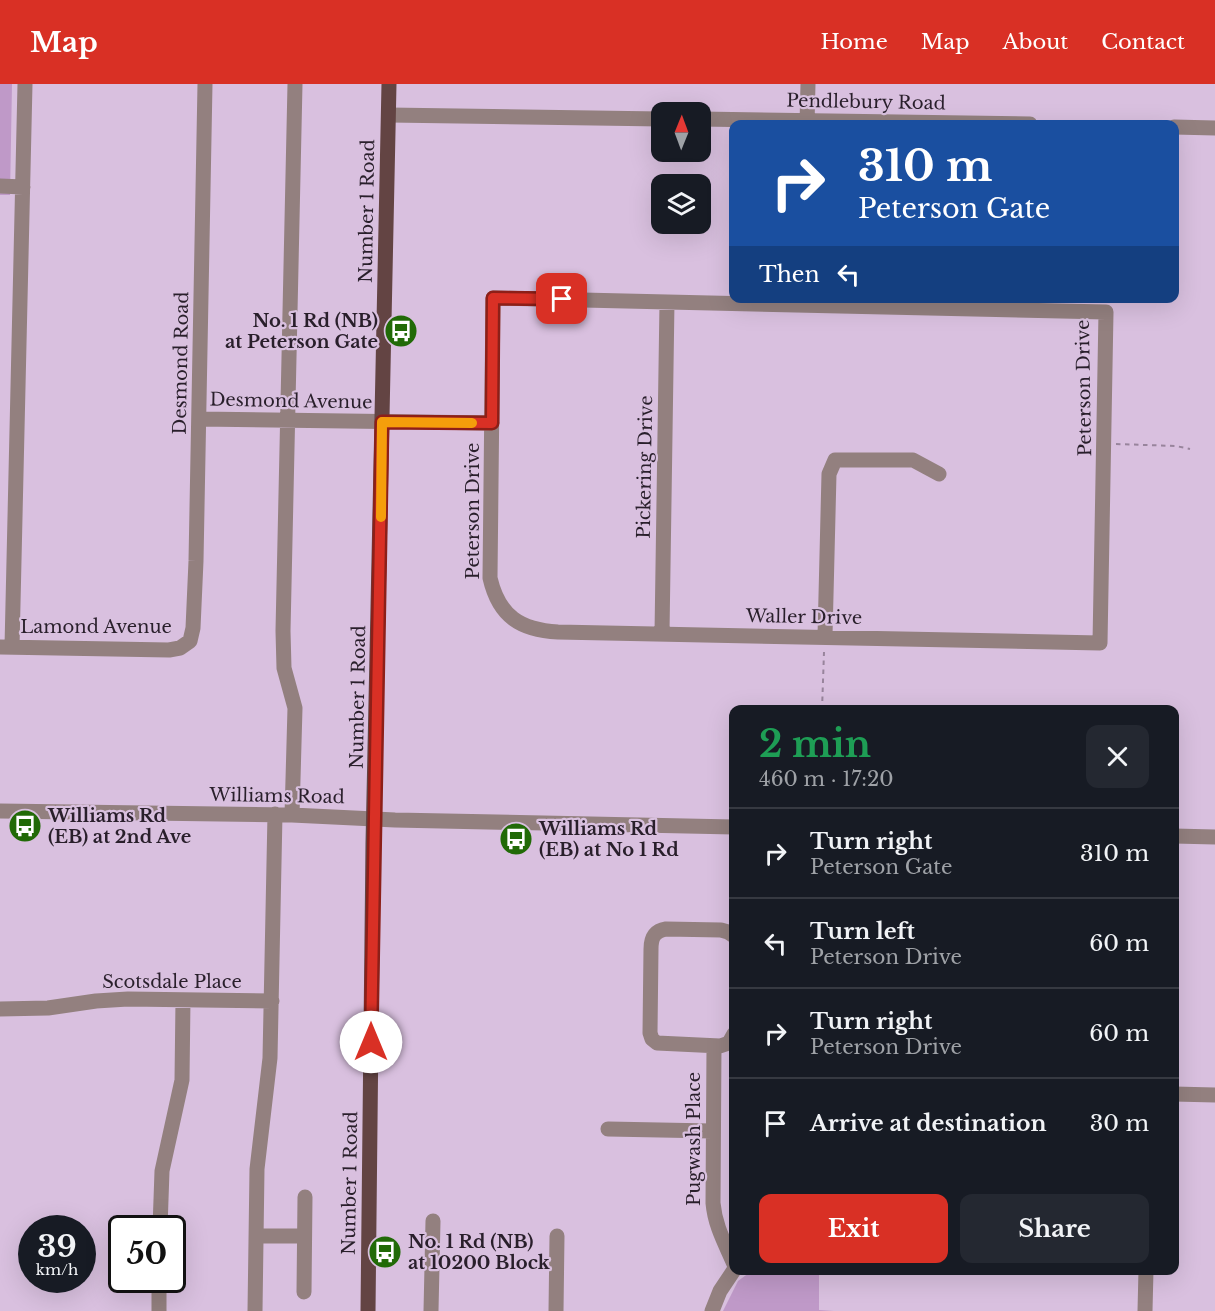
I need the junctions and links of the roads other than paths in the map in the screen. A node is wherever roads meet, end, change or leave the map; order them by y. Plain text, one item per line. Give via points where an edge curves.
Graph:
1 (25, 84) edge
2 (206, 84) edge
3 (295, 84) edge
4 (389, 84) edge
5 (808, 84) edge
6 (389, 115) junction
7 (651, 118) edge
8 (711, 119) edge
9 (736, 120) edge
10 (807, 120) edge
11 (1179, 127) edge
12 (1215, 128) edge
13 (0, 186) edge
14 (23, 187) junction
15 (668, 302) junction
16 (729, 302) edge
17 (836, 303) edge
18 (199, 419) junction
19 (288, 421) junction
20 (382, 422) junction
21 (492, 423) junction
22 (939, 474) dead end
23 (511, 618) joint
24 (662, 633) junction
25 (190, 641) joint
26 (824, 642) junction
27 (1100, 643) joint
28 (6, 647) edge
29 (0, 811) edge
30 (275, 814) junction
31 (292, 815) junction
32 (374, 818) junction
33 (729, 827) edge
34 (1179, 836) edge
35 (1215, 837) edge
36 (729, 933) edge
37 (183, 1000) junction
38 (272, 1001) junction
39 (0, 1009) edge
40 (729, 1044) edge
41 (714, 1046) junction
42 (1179, 1094) edge
43 (1215, 1095) edge
44 (608, 1130) dead end
45 (712, 1131) junction
46 (305, 1197) dead end
47 (160, 1215) edge
48 (433, 1221) dead end
49 (256, 1236) junction
50 (304, 1236) junction
51 (557, 1236) dead end
52 (729, 1253) edge
53 (731, 1275) edge
54 (1146, 1275) edge
55 (304, 1292) dead end
56 (159, 1293) edge
57 (159, 1311) edge
58 (255, 1311) edge
59 (368, 1311) edge
60 (431, 1311) edge
61 (556, 1311) edge
62 (712, 1311) edge
63 (1145, 1311) edge

1 - 14 street
2 - 18 street, Desmond Road
3 - 19 street
4 - 6 main road, Number 1 Road
5 - 10 street
6 - 7 street
6 - 20 main road, Number 1 Road
8 - 9 street, Pendlebury Road
11 - 12 street
13 - 14 street
14 - 28 street
15 - 16 street, Peterson Drive
15 - 21 street, Peterson Drive via 493,298
15 - 24 street, Pickering Drive
17 - 27 street, Peterson Drive via 1106,312
18 - 19 street, Desmond Avenue
18 - 25 street, Desmond Road
19 - 20 street, Desmond Avenue
19 - 31 street via 283,631 284,668 295,708
20 - 21 street, Desmond Avenue
20 - 32 main road, Number 1 Road
21 - 23 street, Peterson Drive via 490,578 498,602
22 - 26 street via 913,460 835,460 829,474
23 - 24 street, Waller Drive via 543,631
24 - 26 street, Waller Drive
25 - 28 street, Lamond Avenue via 169,650
26 - 27 street, Waller Drive
29 - 30 street, Williams Road
30 - 31 street, Williams Road
30 - 38 street
31 - 32 street, Williams Road
32 - 33 street, Williams Road
32 - 59 main road, Number 1 Road
34 - 35 street
36 - 41 street via 666,930 656,933 651,943 652,1040 661,1044
37 - 38 street, Scotsdale Place
37 - 39 street, Scotsdale Place via 111,999 48,1008
37 - 47 street via 182,1080 162,1171
38 - 49 street via 269,1081 257,1169
40 - 41 street
41 - 45 street, Pugwash Place
42 - 43 street
44 - 45 street
45 - 52 street, Pugwash Place via 714,1219
46 - 50 street
48 - 60 street
49 - 50 street
49 - 58 street
50 - 55 street
51 - 61 street
53 - 62 street
54 - 63 street
56 - 57 street

